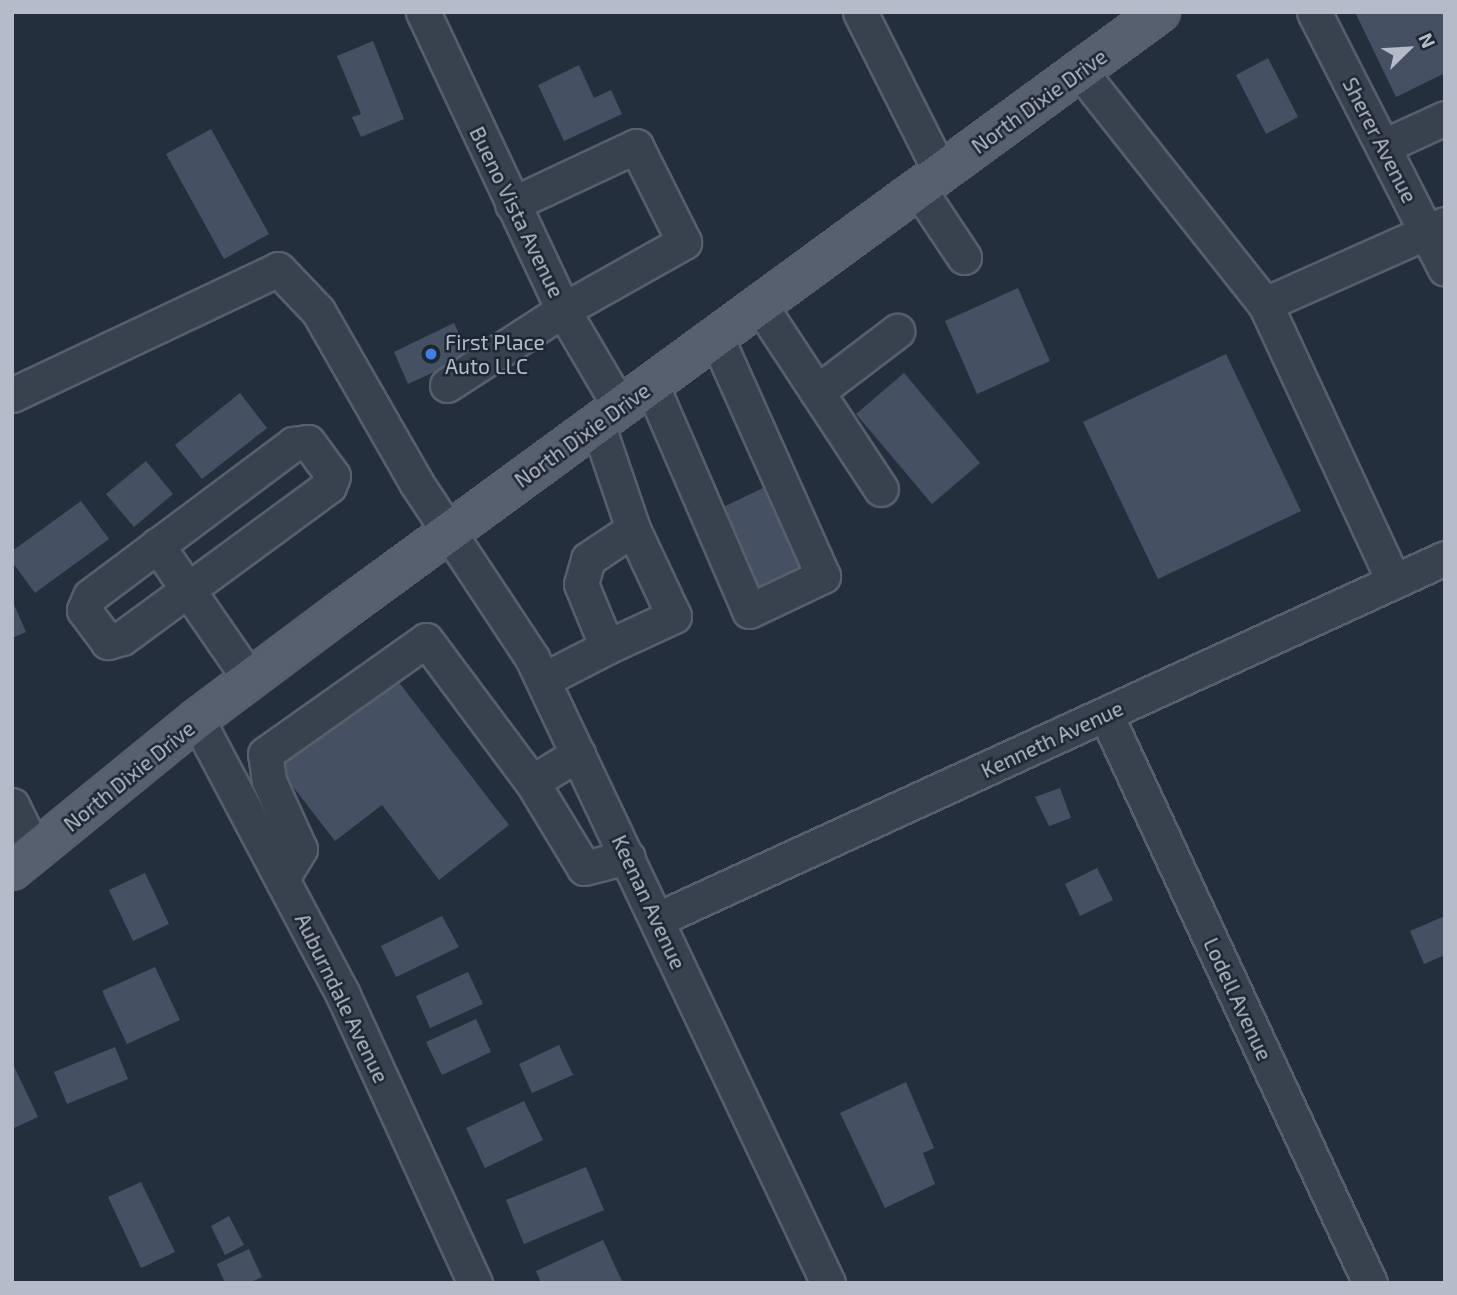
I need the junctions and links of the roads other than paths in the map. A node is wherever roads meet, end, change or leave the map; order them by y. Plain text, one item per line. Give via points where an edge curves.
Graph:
1 (423, 12) edge
2 (860, 12) edge
3 (1160, 12) edge
4 (1314, 12) edge
5 (1080, 71) junction
6 (1445, 118) edge
7 (1384, 146) junction
8 (930, 180) junction
9 (512, 204) junction
10 (1436, 228) edge
11 (964, 257) dead end
12 (1445, 269) edge
13 (1265, 304) junction
14 (760, 305) junction
15 (563, 310) junction
16 (897, 331) dead end
17 (716, 337) junction
18 (651, 384) junction
19 (447, 385) dead end
20 (817, 392) junction
21 (12, 395) edge
22 (609, 415) junction
23 (881, 489) dead end
24 (633, 529) junction
25 (451, 531) junction
26 (158, 545) junction
27 (1445, 558) edge
28 (1394, 582) junction
29 (188, 589) junction
30 (607, 647) junction
31 (250, 680) junction
32 (543, 680) junction
33 (1106, 715) junction
34 (197, 719) junction
35 (578, 754) junction
36 (532, 782) junction
37 (12, 805) edge
38 (628, 856) junction
39 (24, 861) edge
40 (283, 877) junction
41 (658, 919) junction
42 (475, 1283) edge
43 (828, 1283) edge
44 (1370, 1283) edge

1 - 9 street, Bueno Vista Avenue
2 - 8 street
3 - 5 main road, North Dixie Drive
4 - 7 street, Sherer Avenue
5 - 8 main road, North Dixie Drive
5 - 13 street
6 - 7 street
7 - 10 street, Sherer Avenue
8 - 11 street
8 - 14 main road, North Dixie Drive
9 - 15 street, Bueno Vista Avenue
9 - 15 street via 636,146 684,242
10 - 12 street, Sherer Avenue
10 - 13 street
13 - 28 street
14 - 17 main road, North Dixie Drive
14 - 20 street
15 - 19 street
15 - 22 street, Bueno Vista Avenue
16 - 20 street
17 - 18 main road, North Dixie Drive
17 - 18 street via 823,576 749,611
18 - 22 main road, North Dixie Drive
20 - 23 street
21 - 25 street, Keenan Avenue via 278,269 318,310 417,484
22 - 24 street, Bueno Vista Avenue
22 - 25 main road, North Dixie Drive
24 - 30 street via 588,559 581,584
24 - 30 street, Bueno Vista Avenue via 674,616
25 - 31 main road, North Dixie Drive
25 - 32 street, Keenan Avenue
26 - 29 street
26 - 29 street via 90,596 84,610 108,642 122,638
26 - 29 street via 293,444 308,442 333,476 329,486
27 - 28 street, Kenneth Avenue
28 - 33 street, Kenneth Avenue
29 - 31 street
30 - 32 street
31 - 34 main road, North Dixie Drive
32 - 35 street, Keenan Avenue
33 - 41 street, Kenneth Avenue
33 - 44 street, Lodell Avenue
34 - 39 main road, North Dixie Drive
34 - 40 street, Auburndale Avenue
35 - 36 street
35 - 38 street, Keenan Avenue
36 - 38 street via 584,869
36 - 40 street via 426,640 265,754 269,781 300,849
37 - 39 street
38 - 41 street, Keenan Avenue
40 - 42 street, Auburndale Avenue via 343,995
41 - 43 street, Keenan Avenue

